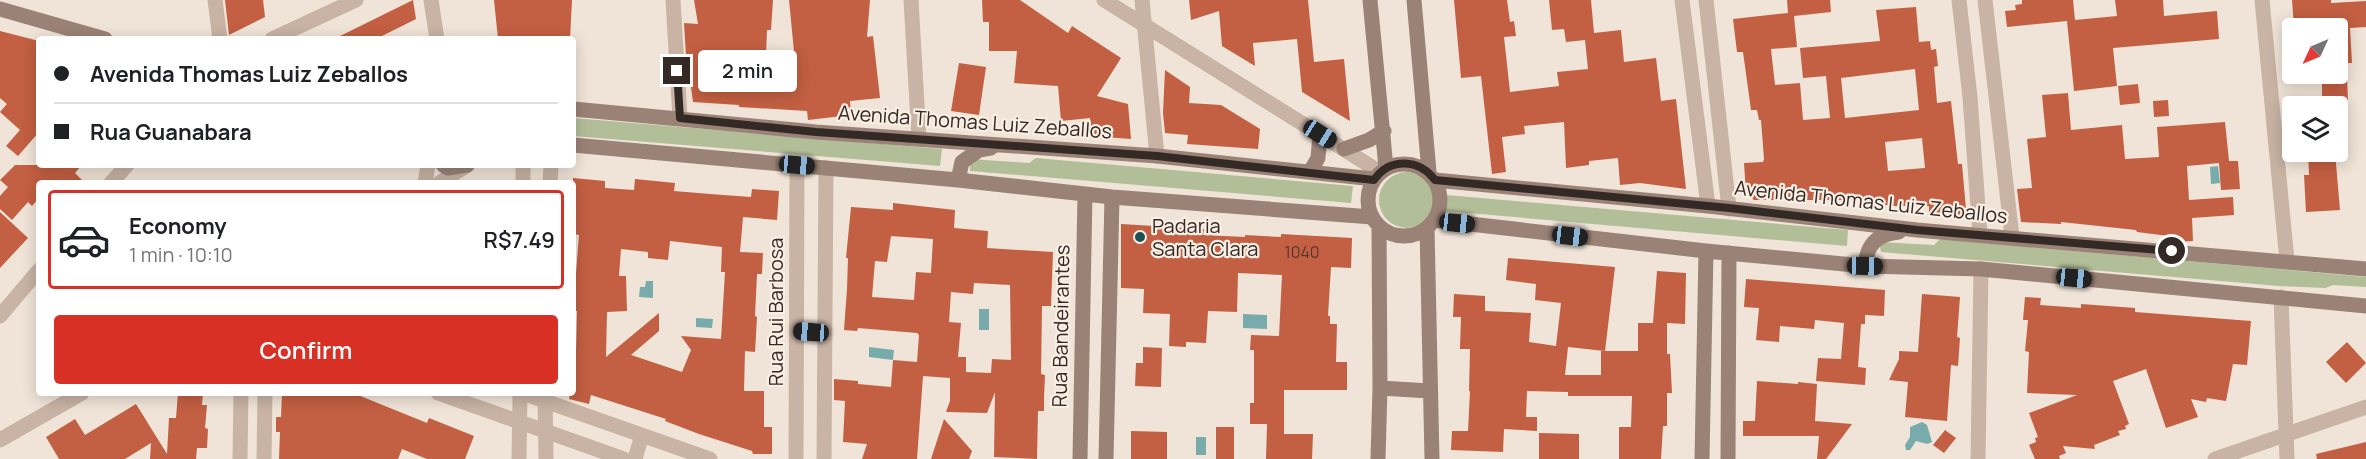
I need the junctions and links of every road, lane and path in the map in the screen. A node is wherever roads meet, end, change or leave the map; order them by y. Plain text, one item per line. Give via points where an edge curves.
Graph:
1 (215, 0) edge
2 (356, 0) edge
3 (431, 0) edge
4 (673, 0) edge
5 (911, 0) edge
6 (1104, 0) edge
7 (1142, 0) edge
8 (1370, 0) edge
9 (1414, 0) edge
10 (1682, 0) edge
11 (1706, 0) edge
12 (1959, 0) edge
13 (1985, 0) edge
14 (2262, 0) edge
15 (0, 9) edge
16 (1144, 25) junction
17 (94, 36) edge
18 (220, 36) edge
19 (278, 36) edge
20 (436, 36) edge
21 (1995, 95) junction
22 (1970, 97) junction
23 (576, 109) edge
24 (680, 118) junction
25 (1384, 132) junction
26 (1320, 134) junction
27 (919, 139) junction
28 (576, 145) edge
29 (1006, 146) junction
30 (1344, 149) junction
31 (1157, 156) junction
32 (797, 165) junction
33 (124, 168) edge
34 (462, 168) edge
35 (826, 168) junction
36 (1310, 172) junction
37 (1380, 173) junction
38 (1432, 176) junction
39 (114, 180) edge
40 (444, 180) edge
41 (958, 180) junction
42 (1084, 194) junction
43 (1112, 197) junction
44 (1708, 206) junction
45 (1729, 208) junction
46 (1376, 221) junction
47 (1431, 224) junction
48 (1917, 230) junction
49 (1980, 235) junction
50 (2012, 237) junction
51 (1706, 251) junction
52 (1729, 253) junction
53 (2287, 261) junction
54 (1083, 262) junction
55 (1110, 263) junction
56 (1865, 266) junction
57 (1981, 269) junction
58 (2366, 269) edge
59 (36, 274) edge
60 (2281, 297) junction
61 (2366, 306) edge
62 (0, 316) edge
63 (797, 331) junction
64 (825, 332) junction
65 (1380, 388) junction
66 (1430, 391) junction
67 (77, 396) edge
68 (241, 396) edge
69 (265, 396) edge
70 (446, 396) edge
71 (521, 396) edge
72 (544, 397) edge
73 (2366, 407) edge
74 (520, 423) junction
75 (546, 433) junction
76 (642, 435) junction
77 (2287, 435) junction
78 (1081, 438) junction
79 (0, 440) edge
80 (1106, 440) junction
81 (1702, 451) edge
82 (1728, 452) edge
83 (240, 459) edge
84 (264, 459) edge
85 (519, 459) edge
86 (546, 459) edge
87 (624, 459) edge
88 (635, 459) edge
89 (710, 459) edge
90 (796, 459) edge
91 (824, 459) edge
92 (1080, 459) edge
93 (1106, 459) edge
94 (1378, 459) edge
95 (1432, 459) edge
96 (1978, 459) edge
97 (2215, 459) edge
98 (2287, 459) edge

1 - 18 street
2 - 19 street
3 - 20 street
4 - 24 street
5 - 27 street
6 - 16 street
7 - 16 street
8 - 25 main road
9 - 38 main road
10 - 44 street
11 - 45 street
12 - 22 street
13 - 21 street
14 - 53 street
15 - 17 main road
16 - 26 street
16 - 31 street
21 - 22 street
21 - 50 street
22 - 49 street
23 - 24 main road, Avenida Thomas Luiz Zeballos
24 - 27 main road, Avenida Thomas Luiz Zeballos
25 - 30 main road
25 - 37 main road
26 - 30 street
26 - 36 main road via 1318,158
27 - 29 main road, Avenida Thomas Luiz Zeballos
28 - 32 main road
29 - 31 main road, Avenida Thomas Luiz Zeballos
29 - 41 main road via 969,155 962,162
30 - 37 street
31 - 36 main road, Avenida Thomas Luiz Zeballos
32 - 35 main road
32 - 63 street, Rua Rui Barbosa
33 - 39 street
34 - 40 street
35 - 41 main road
35 - 64 street
36 - 37 main road, Avenida Thomas Luiz Zeballos
37 - 38 main road, Avenida Thomas Luiz Zeballos via 1408,163
37 - 46 main road via 1370,188 1368,201
38 - 44 main road, Avenida Thomas Luiz Zeballos
38 - 47 main road via 1441,198
41 - 42 main road
42 - 43 main road
42 - 54 main road, Rua Bandeirantes
43 - 46 main road
43 - 55 main road
44 - 45 main road, Avenida Thomas Luiz Zeballos
45 - 48 main road, Avenida Thomas Luiz Zeballos
46 - 47 main road via 1401,236 1415,235
46 - 65 main road
47 - 51 main road
47 - 66 main road
48 - 49 main road, Avenida Thomas Luiz Zeballos
48 - 56 main road via 1876,238
49 - 50 main road, Avenida Thomas Luiz Zeballos
50 - 53 main road, Avenida Thomas Luiz Zeballos
51 - 52 main road
51 - 81 main road
52 - 56 main road
52 - 82 main road
53 - 58 main road, Avenida Thomas Luiz Zeballos
54 - 55 main road
54 - 78 main road, Rua Bandeirantes
55 - 80 main road
56 - 57 main road
57 - 60 main road
57 - 96 street
59 - 62 street
60 - 61 main road
60 - 77 street
63 - 64 street
63 - 90 street, Rua Rui Barbosa
64 - 91 street
65 - 66 main road
65 - 94 main road
66 - 95 main road
67 - 79 street
68 - 83 street
69 - 84 street
70 - 74 street
71 - 74 street
72 - 75 street
72 - 76 street
73 - 77 street
74 - 75 street
74 - 85 street
75 - 86 street
75 - 87 street
76 - 88 street
76 - 89 street
77 - 97 street
77 - 98 street
78 - 80 main road
78 - 92 main road, Rua Bandeirantes
80 - 93 main road
81 - 82 main road

